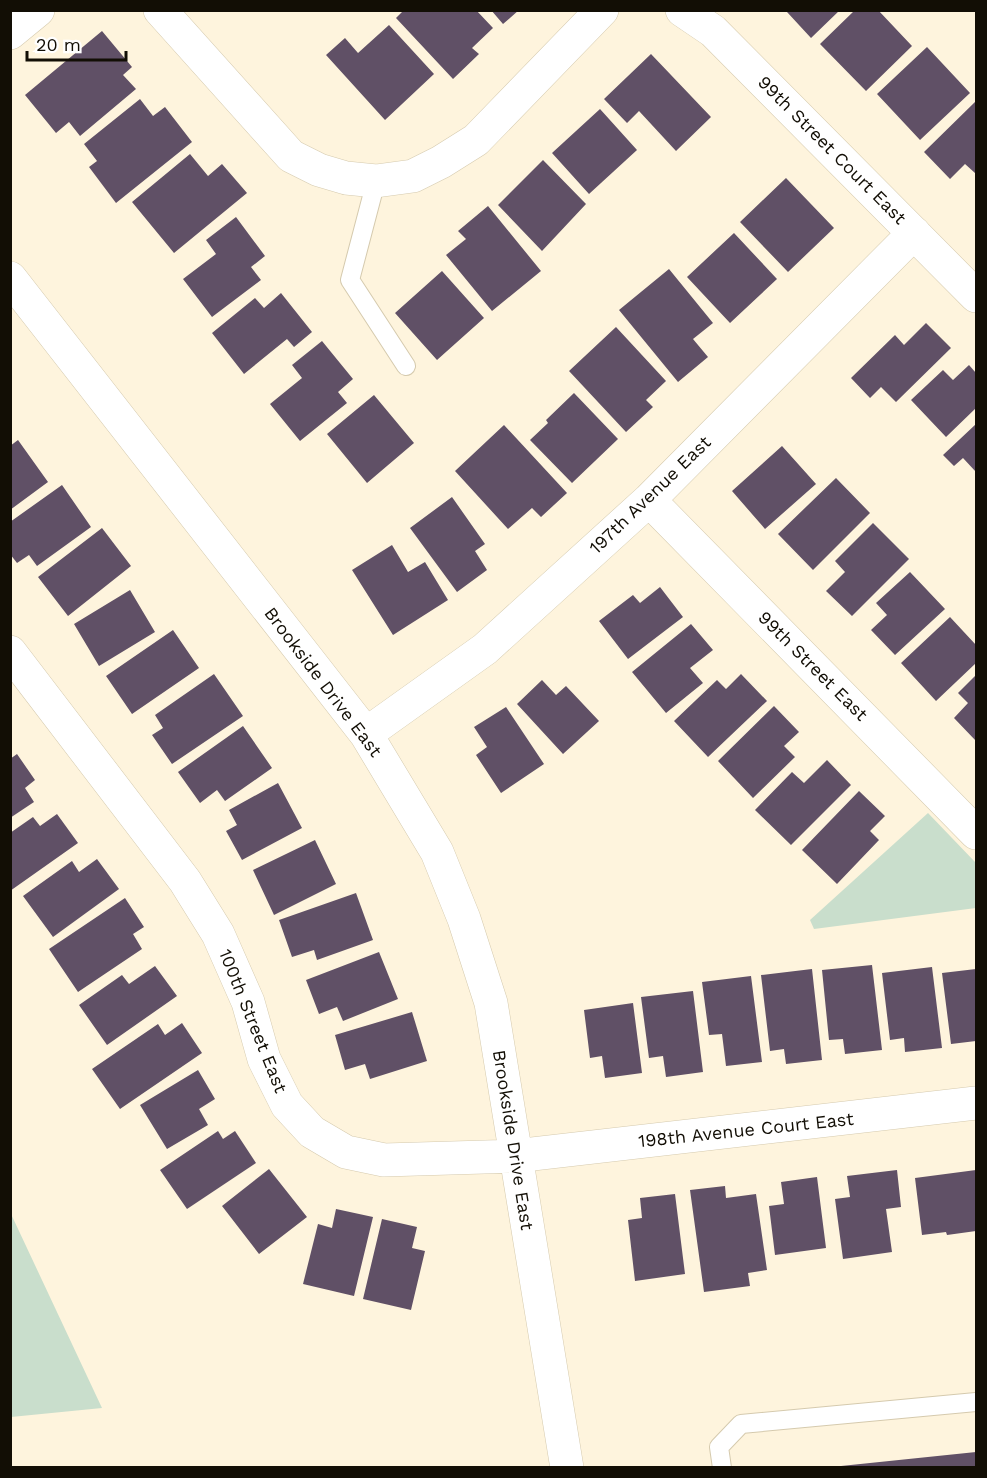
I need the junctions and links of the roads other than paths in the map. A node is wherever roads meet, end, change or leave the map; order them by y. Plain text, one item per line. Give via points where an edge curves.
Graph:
1 (38, 10) edge
2 (160, 10) edge
3 (602, 10) edge
4 (682, 10) edge
5 (10, 33) edge
6 (376, 182) junction
7 (914, 233) junction
8 (10, 278) edge
9 (976, 296) edge
10 (406, 366) dead end
11 (649, 500) junction
12 (10, 652) edge
13 (366, 734) junction
14 (976, 833) edge
15 (976, 1104) edge
16 (515, 1156) junction
17 (976, 1401) edge
18 (567, 1467) edge
19 (722, 1467) edge

1 - 5 street
2 - 6 street via 291,156 328,173
3 - 6 street via 476,140 413,176
4 - 7 street, 99th Street Court East via 713,31
6 - 10 lane via 350,280
7 - 9 street, 99th Street Court East
7 - 11 street, 197th Avenue East
8 - 13 street, Brookside Drive East
11 - 13 street, 197th Avenue East via 485,649
11 - 14 street, 99th Street East
12 - 16 street, 100th Street East via 196,899 223,944 248,1002 264,1059 282,1096 312,1132 346,1152 384,1160
13 - 16 street, Brookside Drive East via 437,852 464,919 491,1003
15 - 16 street, 198th Avenue Court East
16 - 18 street, Brookside Drive East
17 - 19 lane via 741,1424 719,1447

